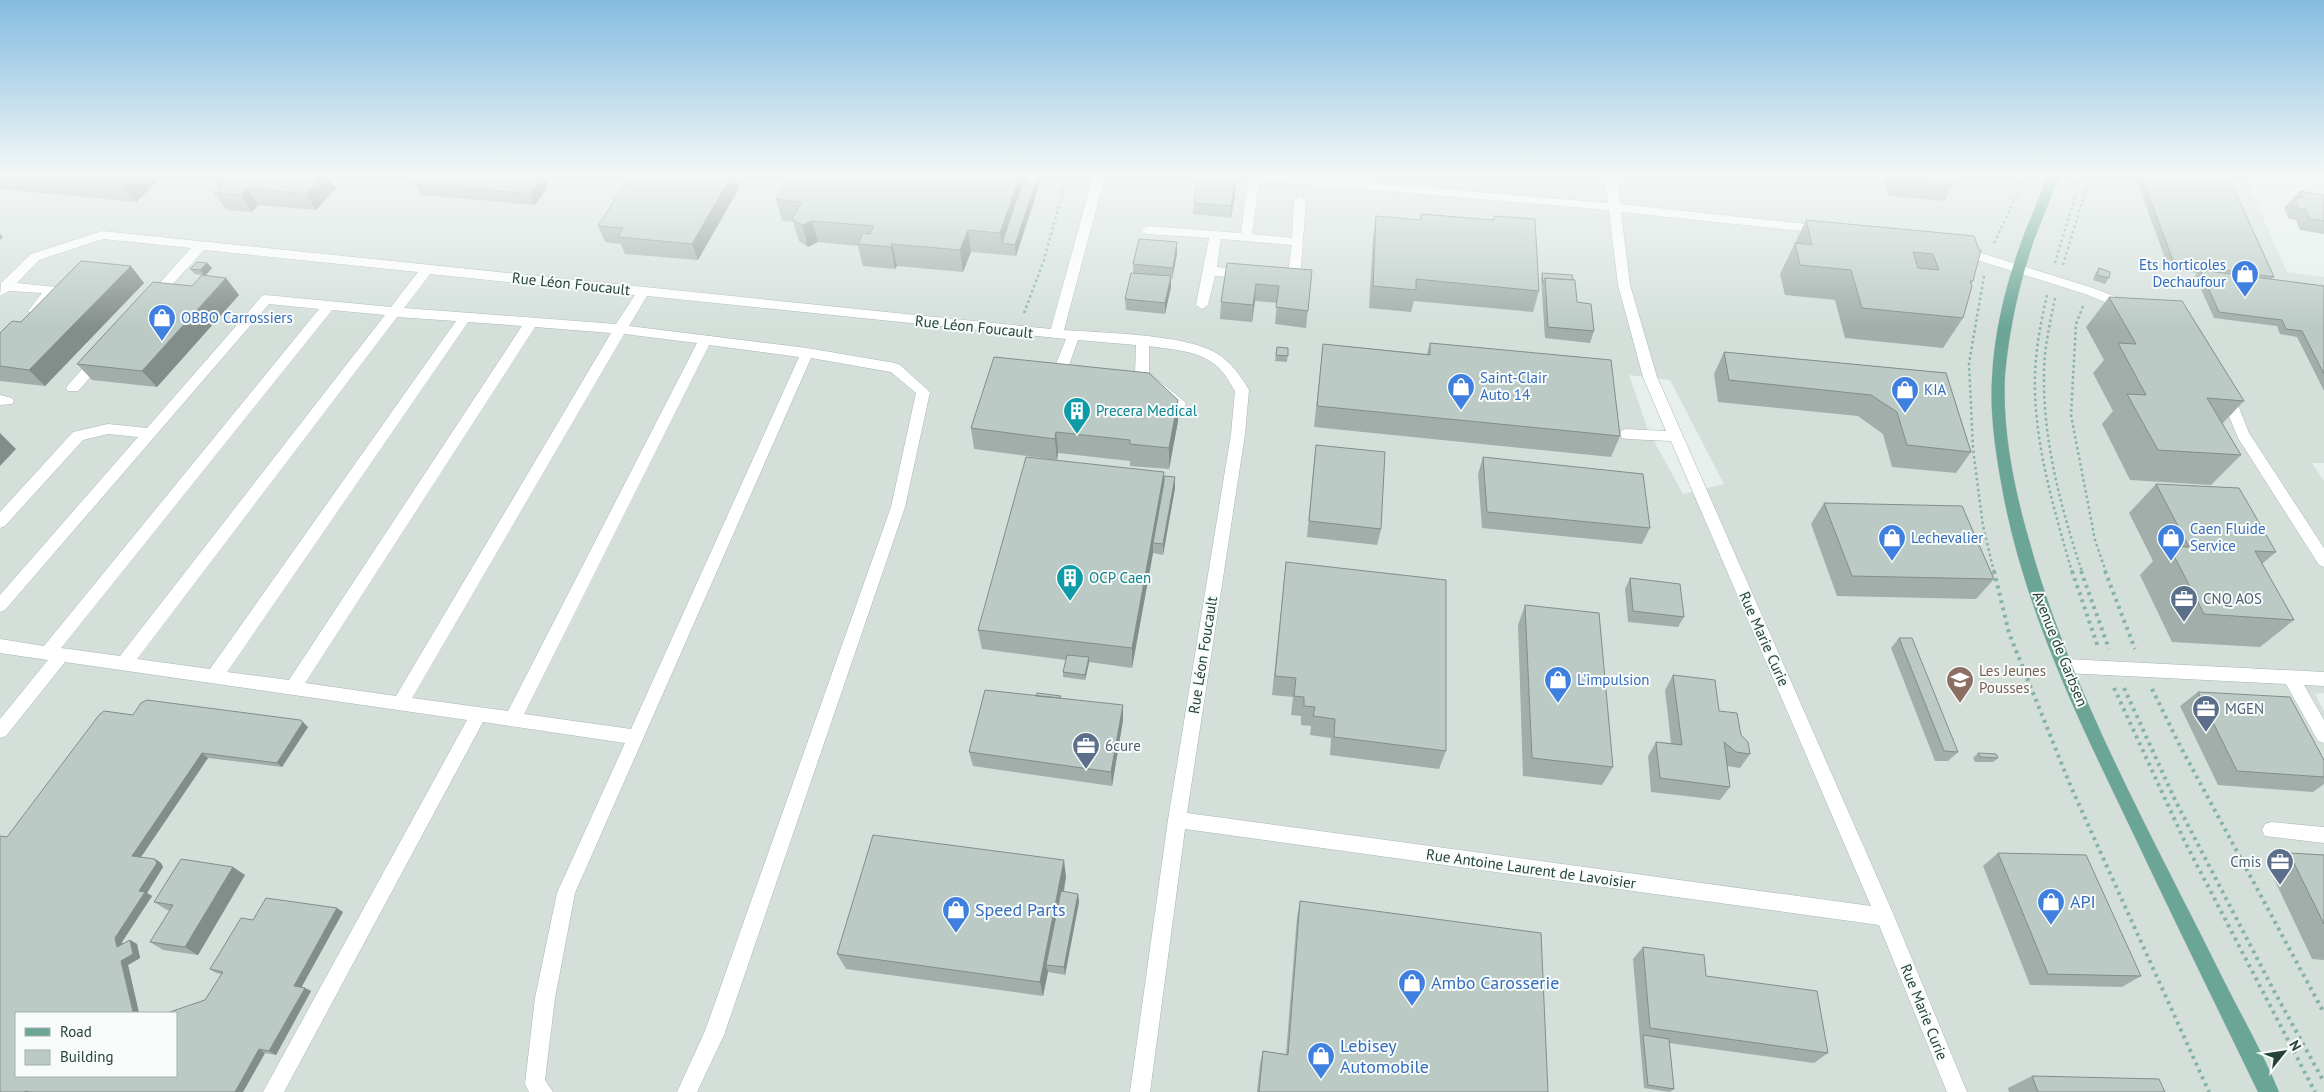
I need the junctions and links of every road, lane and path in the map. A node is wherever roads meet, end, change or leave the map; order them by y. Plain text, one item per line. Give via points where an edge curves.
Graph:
1 (1053, 227) edge
2 (1085, 227) edge
3 (1247, 227) edge
4 (1299, 227) edge
5 (1616, 227) edge
6 (1796, 227) edge
7 (2002, 227) edge
8 (2034, 227) edge
9 (2066, 227) edge
10 (2075, 227) edge
11 (1147, 230) dead end
12 (1833, 231) edge
13 (1216, 235) junction
14 (1246, 237) junction
15 (1298, 242) junction
16 (200, 246) junction
17 (1993, 247) dead end
18 (1952, 249) edge
19 (2063, 265) dead end
20 (2054, 268) dead end
21 (427, 269) junction
22 (2018, 270) junction
23 (1210, 271) junction
24 (1256, 275) edge
25 (1275, 276) edge
26 (3, 289) edge
27 (2048, 289) dead end
28 (2057, 291) dead end
29 (643, 292) junction
30 (330, 305) junction
31 (1202, 305) dead end
32 (144, 308) edge
33 (394, 312) junction
34 (2142, 312) edge
35 (466, 317) junction
36 (531, 322) junction
37 (24, 324) edge
38 (620, 329) junction
39 (1017, 331) junction
40 (1056, 335) junction
41 (1074, 336) junction
42 (705, 340) junction
43 (1143, 341) junction
44 (105, 352) edge
45 (807, 353) junction
46 (1088, 371) edge
47 (2220, 378) edge
48 (73, 388) dead end
49 (1179, 404) edge
50 (150, 433) junction
51 (1627, 434) dead end
52 (1676, 436) junction
53 (0, 522) edge
54 (2324, 562) edge
55 (0, 606) edge
56 (0, 646) edge
57 (2099, 650) dead end
58 (2110, 652) dead end
59 (54, 654) junction
60 (124, 664) junction
61 (2066, 666) junction
62 (214, 677) junction
63 (2291, 677) junction
64 (2324, 679) edge
65 (2112, 683) dead end
66 (2123, 685) dead end
67 (293, 688) junction
68 (400, 704) junction
69 (478, 715) junction
70 (512, 720) junction
71 (0, 731) edge
72 (2324, 736) edge
73 (636, 737) junction
74 (1177, 820) junction
75 (2271, 830) dead end
76 (2324, 835) edge
77 (1885, 917) junction
78 (2324, 1082) edge
79 (273, 1092) edge
80 (542, 1092) edge
81 (687, 1092) edge
82 (1140, 1092) edge
83 (1956, 1092) edge
84 (2269, 1092) edge
85 (2315, 1092) edge

1 - 39 path
2 - 40 street
3 - 14 street
4 - 15 street
5 - 52 street, Rue Marie Curie via 1624,285 1650,377
6 - 12 street
7 - 17 path
8 - 22 main road, Avenue de Garbsen
9 - 20 path
10 - 19 path
11 - 13 street
13 - 14 street
13 - 23 street
14 - 15 street
15 - 25 street via 1294,278
16 - 21 street, Rue Léon Foucault
16 - 26 street, Rue Léon Foucault via 102,235 35,257
16 - 32 street
18 - 22 street
21 - 29 street, Rue Léon Foucault
21 - 33 street
22 - 34 street via 2089,291
22 - 61 main road, Avenue de Garbsen via 2006,324 1998,392 2002,450 2014,518 2037,593
23 - 24 street
23 - 31 street
26 - 37 street via 52,290
27 - 57 path via 2036,356 2038,421 2060,530
28 - 58 path via 2046,344 2047,424 2078,558
29 - 38 street
29 - 39 street, Rue Léon Foucault
30 - 33 street
30 - 50 street via 266,298
30 - 59 street
33 - 35 street
33 - 60 street
35 - 36 street
35 - 62 street
36 - 38 street
36 - 67 street
38 - 42 street
38 - 68 street
39 - 40 street, Rue Léon Foucault
40 - 41 street, Rue Léon Foucault
41 - 43 street, Rue Léon Foucault
41 - 46 street via 1061,369
42 - 45 street
42 - 70 street
43 - 49 street via 1137,375
43 - 74 street, Rue Léon Foucault via 1191,348 1210,355 1224,365 1242,390 1238,434
44 - 48 street
45 - 73 street
45 - 81 street via 895,368 923,392 898,508 714,1035
47 - 54 street via 2243,434
50 - 53 street via 108,429 78,436
50 - 55 street
51 - 52 street
52 - 77 street, Rue Marie Curie
56 - 59 street
59 - 60 street
59 - 71 street
60 - 62 street
61 - 63 street
61 - 84 main road, Avenue de Garbsen via 2104,754
62 - 67 street
63 - 64 street
63 - 72 street
65 - 85 path via 2168,811
66 - 78 path via 2199,846
67 - 68 street
68 - 69 street
69 - 70 street
69 - 79 street
70 - 73 street
73 - 80 street via 566,893 546,998 535,1084
74 - 77 street, Rue Antoine Laurent de Lavoisier
74 - 82 street, Rue Léon Foucault
75 - 76 street
77 - 83 street, Rue Marie Curie

